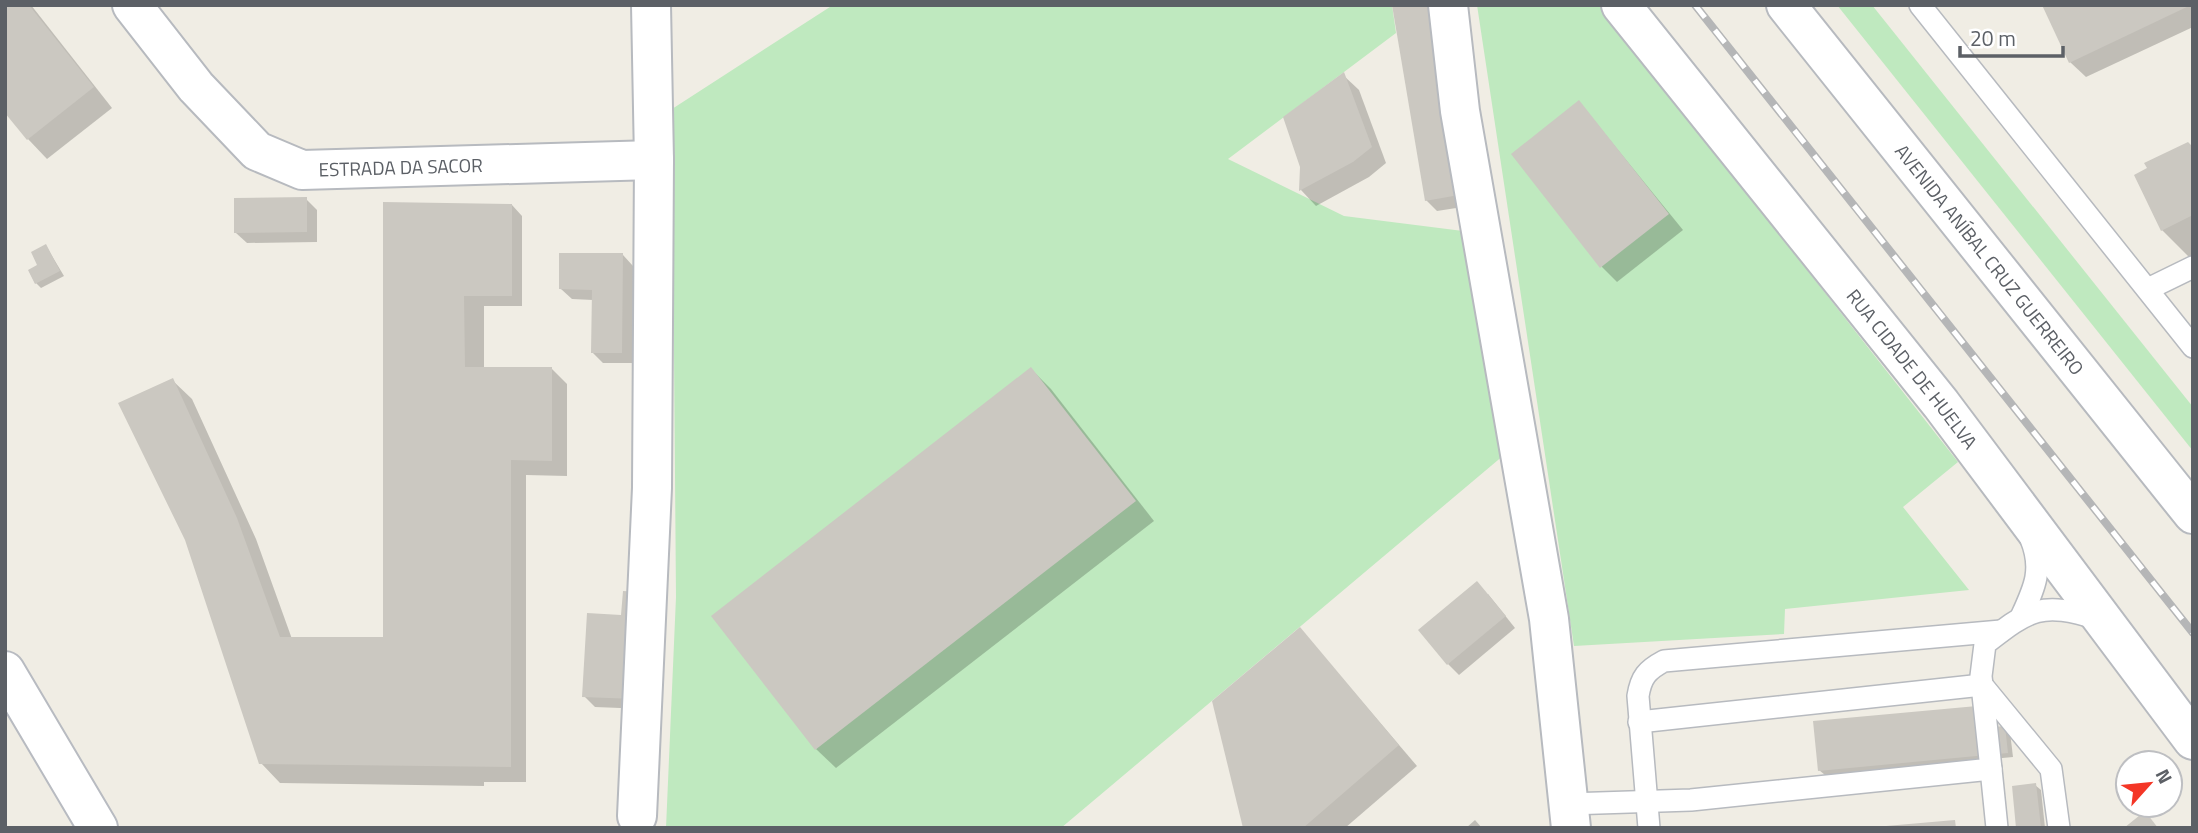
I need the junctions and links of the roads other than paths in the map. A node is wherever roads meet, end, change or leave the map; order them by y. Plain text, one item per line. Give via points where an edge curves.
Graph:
1 (132, 5) edge
2 (650, 5) edge
3 (1448, 5) edge
4 (1621, 5) edge
5 (1786, 5) edge
6 (1920, 5) edge
7 (654, 160) junction
8 (2193, 267) edge
9 (2148, 289) junction
10 (2193, 347) edge
11 (2019, 508) junction
12 (2193, 514) edge
13 (2022, 615) junction
14 (2103, 621) junction
15 (2001, 631) junction
16 (5, 671) edge
17 (1982, 685) junction
18 (1639, 722) junction
19 (2193, 740) edge
20 (1991, 769) junction
21 (1648, 802) junction
22 (1569, 816) edge
23 (637, 817) dead end
24 (98, 828) edge
25 (1649, 828) edge
26 (1997, 828) edge
27 (2059, 828) edge

1 - 7 street, ESTRADA DA SACOR via 196,87 257,151 302,170
2 - 7 street
3 - 22 street via 1460,111 1549,619
4 - 11 street, RUA CIDADE DE HUELVA
5 - 12 street, AVENIDA ANÍBAL CRUZ GUERREIRO
6 - 9 lane
7 - 23 street via 652,488
8 - 9 lane
9 - 10 lane
11 - 13 lane via 2036,553 2038,581
11 - 14 street, RUA CIDADE DE HUELVA
13 - 14 lane via 2048,608
13 - 15 lane
14 - 19 street, RUA CIDADE DE HUELVA
15 - 17 lane via 1985,643
15 - 18 lane via 1664,661 1648,670 1640,682
16 - 24 street
17 - 18 lane
17 - 20 lane
17 - 27 lane via 2051,769
18 - 21 lane
20 - 21 lane
20 - 26 lane
21 - 22 lane
21 - 25 lane

